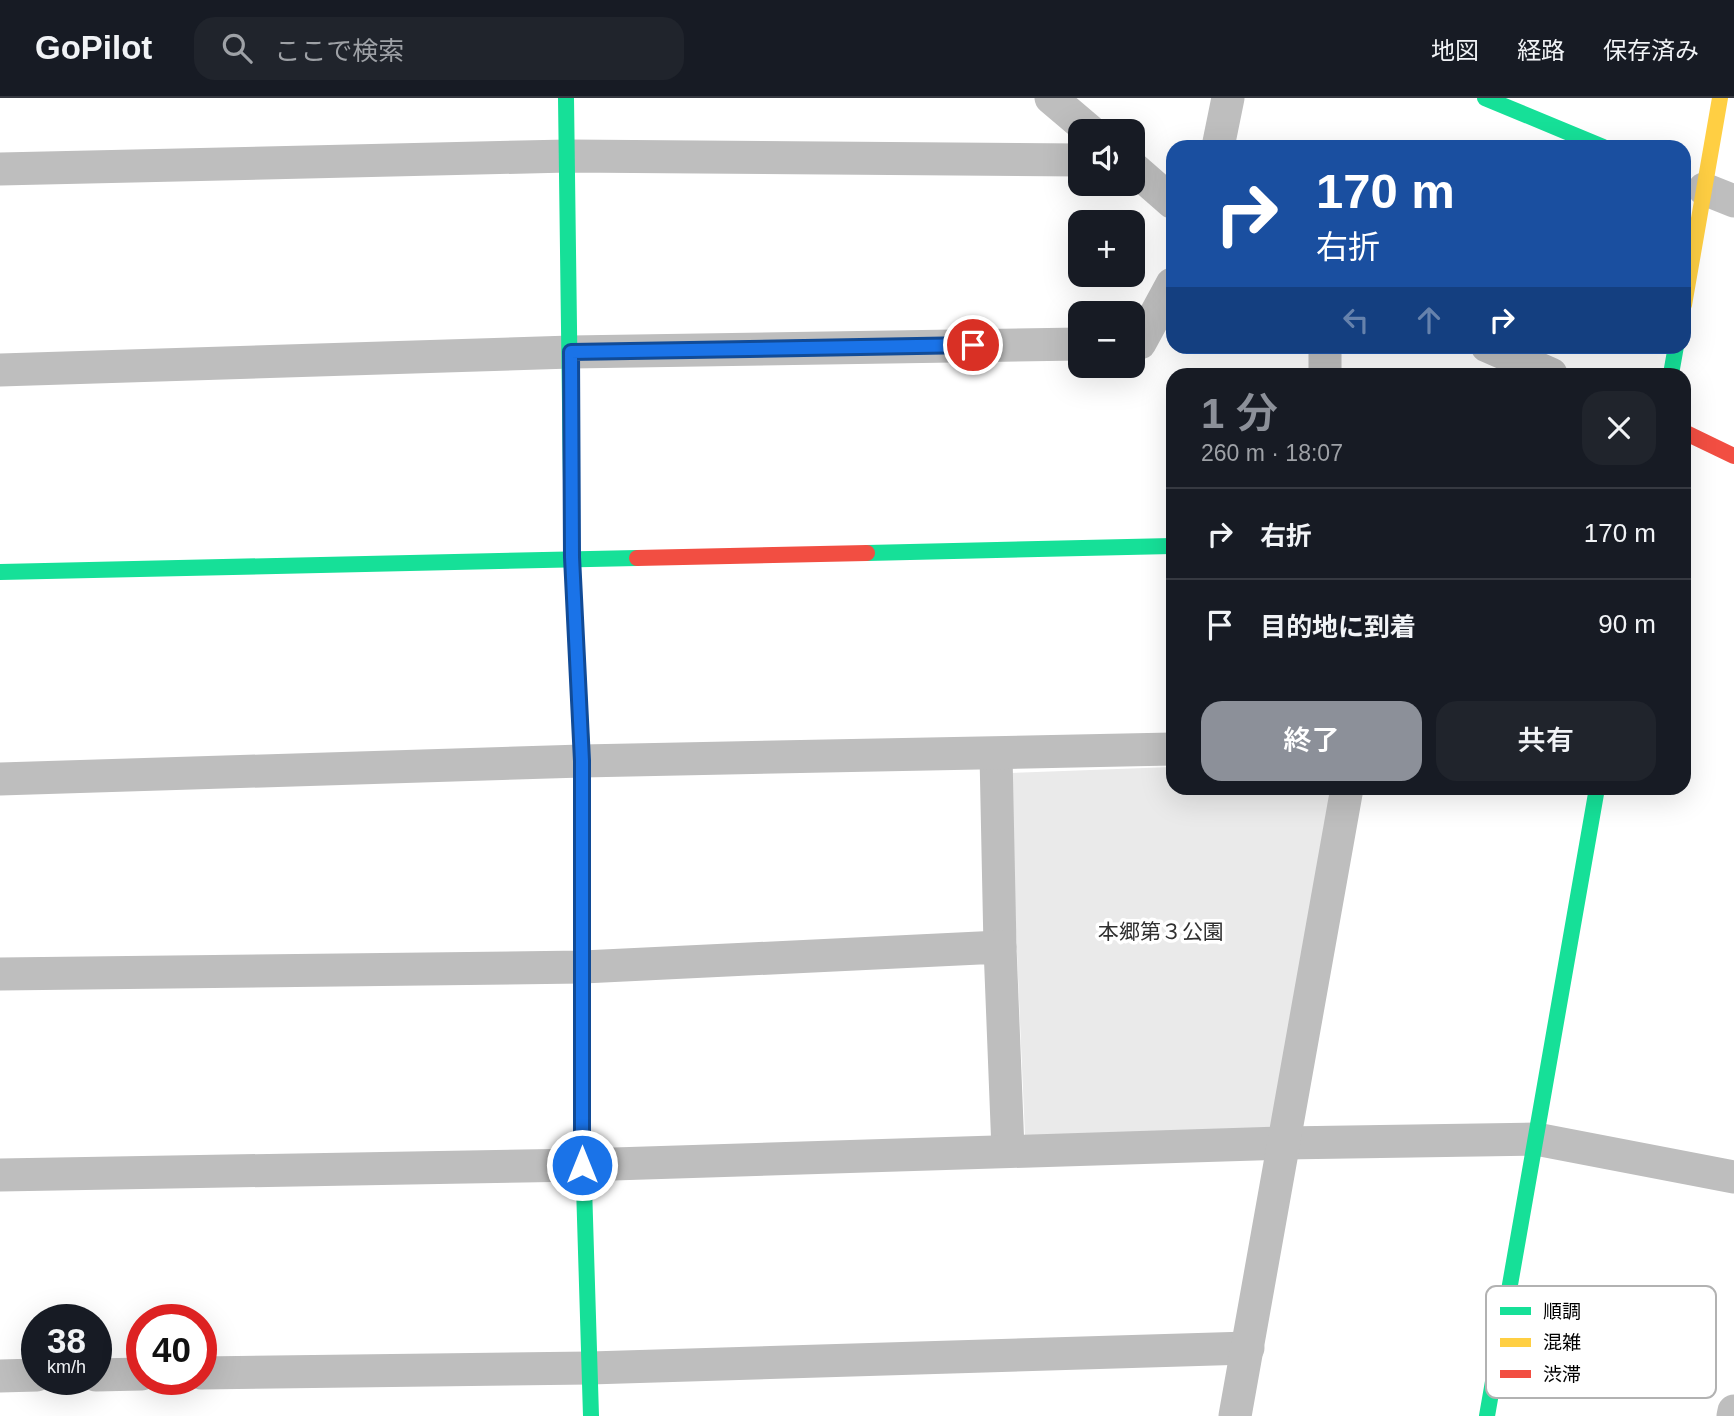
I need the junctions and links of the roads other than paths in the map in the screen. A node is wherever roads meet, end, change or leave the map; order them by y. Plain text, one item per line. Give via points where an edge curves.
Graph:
1 (565, 98) edge
2 (1051, 98) edge
3 (1227, 98) edge
4 (1485, 98) edge
5 (1720, 98) edge
6 (1076, 119) edge
7 (1219, 140) edge
8 (1586, 140) edge
9 (568, 156) junction
10 (1068, 160) edge
11 (0, 169) edge
12 (1145, 178) edge
13 (1707, 190) edge
14 (1166, 197) edge
15 (1691, 269) edge
16 (1166, 295) edge
17 (1145, 334) edge
18 (1068, 344) edge
19 (571, 352) junction
20 (1505, 354) edge
21 (1537, 368) edge
22 (0, 370) edge
23 (1691, 435) edge
24 (1734, 456) edge
25 (1166, 546) edge
26 (572, 557) junction
27 (0, 572) edge
28 (1166, 749) edge
29 (996, 754) junction
30 (582, 761) junction
31 (0, 779) edge
32 (1346, 795) edge
33 (1596, 795) edge
34 (1000, 947) junction
35 (583, 967) junction
36 (0, 974) edge
37 (1535, 1139) junction
38 (1283, 1143) junction
39 (1007, 1150) junction
40 (582, 1165) junction
41 (0, 1175) edge
42 (1734, 1177) edge
43 (1510, 1286) edge
44 (1248, 1348) junction
45 (590, 1368) junction
46 (217, 1373) edge
47 (21, 1375) edge
48 (0, 1376) edge
49 (1490, 1398) edge
50 (1734, 1410) edge
51 (591, 1416) edge
52 (1235, 1416) edge
53 (1487, 1416) edge
54 (1733, 1416) edge

1 - 9 street
2 - 6 street
3 - 7 street
4 - 8 street
5 - 13 street
9 - 10 street
9 - 11 street
9 - 19 street
12 - 14 street
13 - 15 street
16 - 17 street
18 - 19 street
19 - 22 street
19 - 26 street
20 - 21 street
23 - 24 street
25 - 26 street
26 - 27 street
26 - 30 street
28 - 29 street
29 - 30 street
29 - 34 street
30 - 31 street
30 - 35 street
32 - 38 street
33 - 37 street
34 - 35 street
34 - 39 street
35 - 36 street
35 - 40 street
37 - 38 street
37 - 42 street
37 - 43 street
38 - 39 street
38 - 44 street
39 - 40 street
40 - 41 street
40 - 45 street
44 - 45 street
44 - 52 street
45 - 46 street
45 - 51 street
47 - 48 street
49 - 53 street
50 - 54 street

